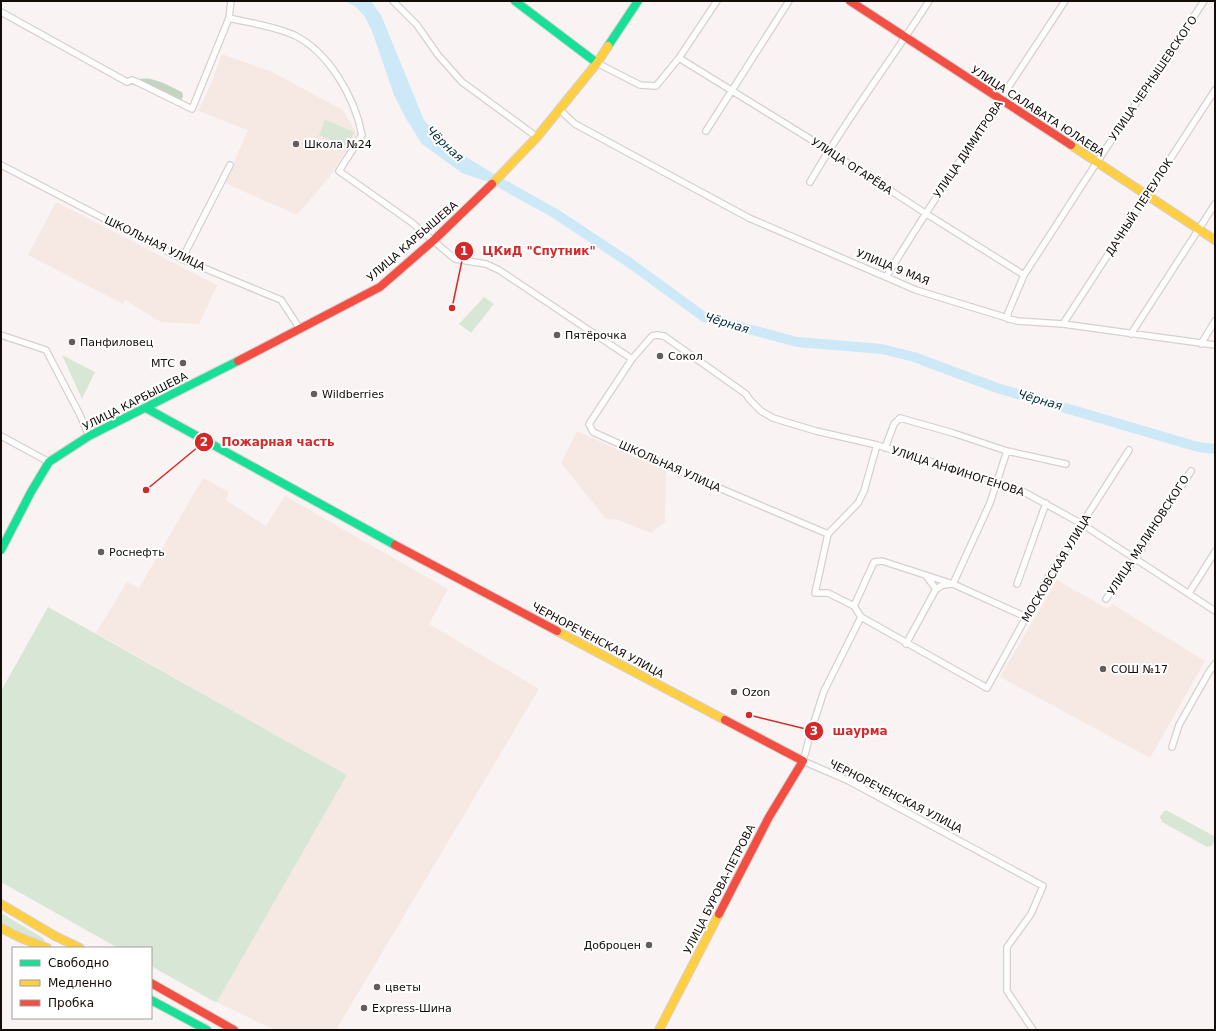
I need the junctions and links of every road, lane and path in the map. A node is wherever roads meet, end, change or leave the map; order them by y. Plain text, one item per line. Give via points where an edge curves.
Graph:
1 (231, 1) edge
2 (393, 1) edge
3 (515, 1) edge
4 (638, 1) edge
5 (717, 1) edge
6 (789, 1) edge
7 (850, 1) edge
8 (929, 1) edge
9 (1065, 1) edge
10 (1204, 1) edge
11 (1, 12) edge
12 (229, 18) junction
13 (905, 38) junction
14 (680, 58) junction
15 (597, 63) junction
16 (732, 90) junction
17 (1215, 90) edge
18 (1001, 100) junction
19 (559, 109) junction
20 (706, 131) dead end
21 (537, 137) junction
22 (828, 150) junction
23 (1097, 162) junction
24 (1, 165) edge
25 (230, 165) dead end
26 (810, 182) dead end
27 (1146, 195) junction
28 (1215, 204) edge
29 (925, 213) junction
30 (1198, 229) junction
31 (434, 240) junction
32 (1215, 240) edge
33 (182, 259) junction
34 (1024, 275) junction
35 (886, 277) junction
36 (1008, 319) junction
37 (1215, 321) edge
38 (1063, 324) junction
39 (300, 329) junction
40 (1, 334) edge
41 (1131, 334) junction
42 (1201, 344) junction
43 (1215, 345) edge
44 (632, 359) junction
45 (743, 399) dead end
46 (750, 400) junction
47 (146, 408) junction
48 (1, 436) edge
49 (89, 436) junction
50 (877, 445) junction
51 (885, 448) junction
52 (1129, 450) dead end
53 (1007, 451) junction
54 (49, 462) junction
55 (1066, 464) dead end
56 (1190, 471) dead end
57 (997, 482) junction
58 (1046, 503) junction
59 (1082, 524) junction
60 (828, 534) junction
61 (1, 550) edge
62 (1215, 552) edge
63 (1134, 559) junction
64 (926, 576) junction
65 (953, 584) junction
66 (1017, 584) dead end
67 (936, 589) junction
68 (1189, 593) junction
69 (1106, 600) dead end
70 (854, 606) junction
71 (1215, 611) edge
72 (861, 617) junction
73 (1026, 617) junction
74 (906, 644) junction
75 (1215, 664) edge
76 (1172, 747) dead end
77 (803, 761) junction
78 (1, 904) edge
79 (1, 928) edge
80 (55, 936) junction
81 (45, 947) edge
82 (49, 947) edge
83 (78, 947) edge
84 (152, 984) edge
85 (152, 1001) edge
86 (207, 1030) edge
87 (234, 1030) edge
88 (659, 1030) edge
89 (1033, 1030) edge

1 - 12 street
2 - 21 street via 417,25 462,82
3 - 15 main road
4 - 15 main road, УЛИЦА КАРБЫШЕВА
5 - 14 street
6 - 16 street
7 - 13 main road, УЛИЦА САЛАВАТА ЮЛАЕВА
8 - 13 street
9 - 18 street, УЛИЦА ДИМИТРОВА
10 - 23 street, УЛИЦА ЧЕРНЫШЕВСКОГО
11 - 12 street via 127,82 132,80 192,109
12 - 31 street via 294,35 324,58 339,78 359,119 362,135 339,171
13 - 18 main road, УЛИЦА САЛАВАТА ЮЛАЕВА
13 - 22 street
14 - 15 street via 656,86 640,85
14 - 16 street, УЛИЦА ОГАРЁВА
15 - 19 main road, УЛИЦА КАРБЫШЕВА
16 - 20 street
16 - 22 street, УЛИЦА ОГАРЁВА
17 - 27 street, ДАЧНЫЙ ПЕРЕУЛОК
18 - 23 main road, УЛИЦА САЛАВАТА ЮЛАЕВА
18 - 29 street, УЛИЦА ДИМИТРОВА
19 - 21 main road, УЛИЦА КАРБЫШЕВА
19 - 35 street, УЛИЦА 9 МАЯ via 575,124 749,218
21 - 31 main road, УЛИЦА КАРБЫШЕВА
22 - 26 street
22 - 29 street, УЛИЦА ОГАРЁВА
23 - 27 main road, УЛИЦА САЛАВАТА ЮЛАЕВА
23 - 34 street, УЛИЦА ЧЕРНЫШЕВСКОГО
24 - 33 street, ШКОЛЬНАЯ УЛИЦА
25 - 33 street
27 - 30 main road, УЛИЦА САЛАВАТА ЮЛАЕВА
27 - 38 street, ДАЧНЫЙ ПЕРЕУЛОК
28 - 30 street
29 - 34 street, УЛИЦА ОГАРЁВА
29 - 35 street, УЛИЦА ДИМИТРОВА
30 - 32 main road, УЛИЦА САЛАВАТА ЮЛАЕВА
30 - 41 street
31 - 39 main road, УЛИЦА КАРБЫШЕВА via 380,287
31 - 44 street via 455,259 486,264 499,270
33 - 39 street, ШКОЛЬНАЯ УЛИЦА via 281,300
34 - 36 street, УЛИЦА ЧЕРНЫШЕВСКОГО via 1008,313
35 - 36 street, УЛИЦА 9 МАЯ via 916,290
36 - 38 street, УЛИЦА 9 МАЯ
37 - 42 street
38 - 41 street, УЛИЦА 9 МАЯ
39 - 47 main road, УЛИЦА КАРБЫШЕВА
40 - 49 street via 46,350
41 - 42 street, УЛИЦА 9 МАЯ
42 - 43 street, УЛИЦА 9 МАЯ
44 - 46 street, УЛИЦА АНФИНОГЕНОВА via 652,336 661,335 746,394
44 - 60 street, ШКОЛЬНАЯ УЛИЦА via 589,424 593,432
45 - 46 street
46 - 50 street, УЛИЦА АНФИНОГЕНОВА via 766,415 816,431
47 - 49 main road, УЛИЦА КАРБЫШЕВА
47 - 77 main road, ЧЕРНОРЕЧЕНСКАЯ УЛИЦА via 353,523
48 - 54 street
49 - 54 main road, УЛИЦА КАРБЫШЕВА
50 - 51 street, УЛИЦА АНФИНОГЕНОВА
50 - 60 street via 858,503
51 - 53 street via 894,424 900,418
51 - 57 street, УЛИЦА АНФИНОГЕНОВА
52 - 59 street, МОСКОВСКАЯ УЛИЦА
53 - 55 street
53 - 57 street
54 - 61 main road
56 - 63 street, УЛИЦА МАЛИНОВСКОГО
57 - 58 street, УЛИЦА АНФИНОГЕНОВА
57 - 65 street
58 - 59 street, УЛИЦА АНФИНОГЕНОВА
58 - 66 street
59 - 63 street, УЛИЦА АНФИНОГЕНОВА
59 - 73 street, МОСКОВСКАЯ УЛИЦА
60 - 70 street via 815,593 828,593
62 - 68 street
63 - 68 street, УЛИЦА АНФИНОГЕНОВА
63 - 69 street, УЛИЦА МАЛИНОВСКОГО
64 - 65 street
64 - 67 street
64 - 70 street via 882,561 874,562
65 - 67 street
65 - 73 street
67 - 74 street
68 - 71 street, УЛИЦА АНФИНОГЕНОВА
70 - 72 street
72 - 74 street
72 - 77 street via 824,691
73 - 74 street, МОСКОВСКАЯ УЛИЦА via 987,688
75 - 76 street via 1179,725
77 - 88 main road, УЛИЦА БУРОВА-ПЕТРОВА via 769,817
77 - 89 street, ЧЕРНОРЕЧЕНСКАЯ УЛИЦА via 849,781 1043,886 1031,914 1007,947 1007,991
78 - 80 main road
79 - 81 main road
80 - 82 main road
80 - 83 main road
84 - 87 main road
85 - 86 main road

